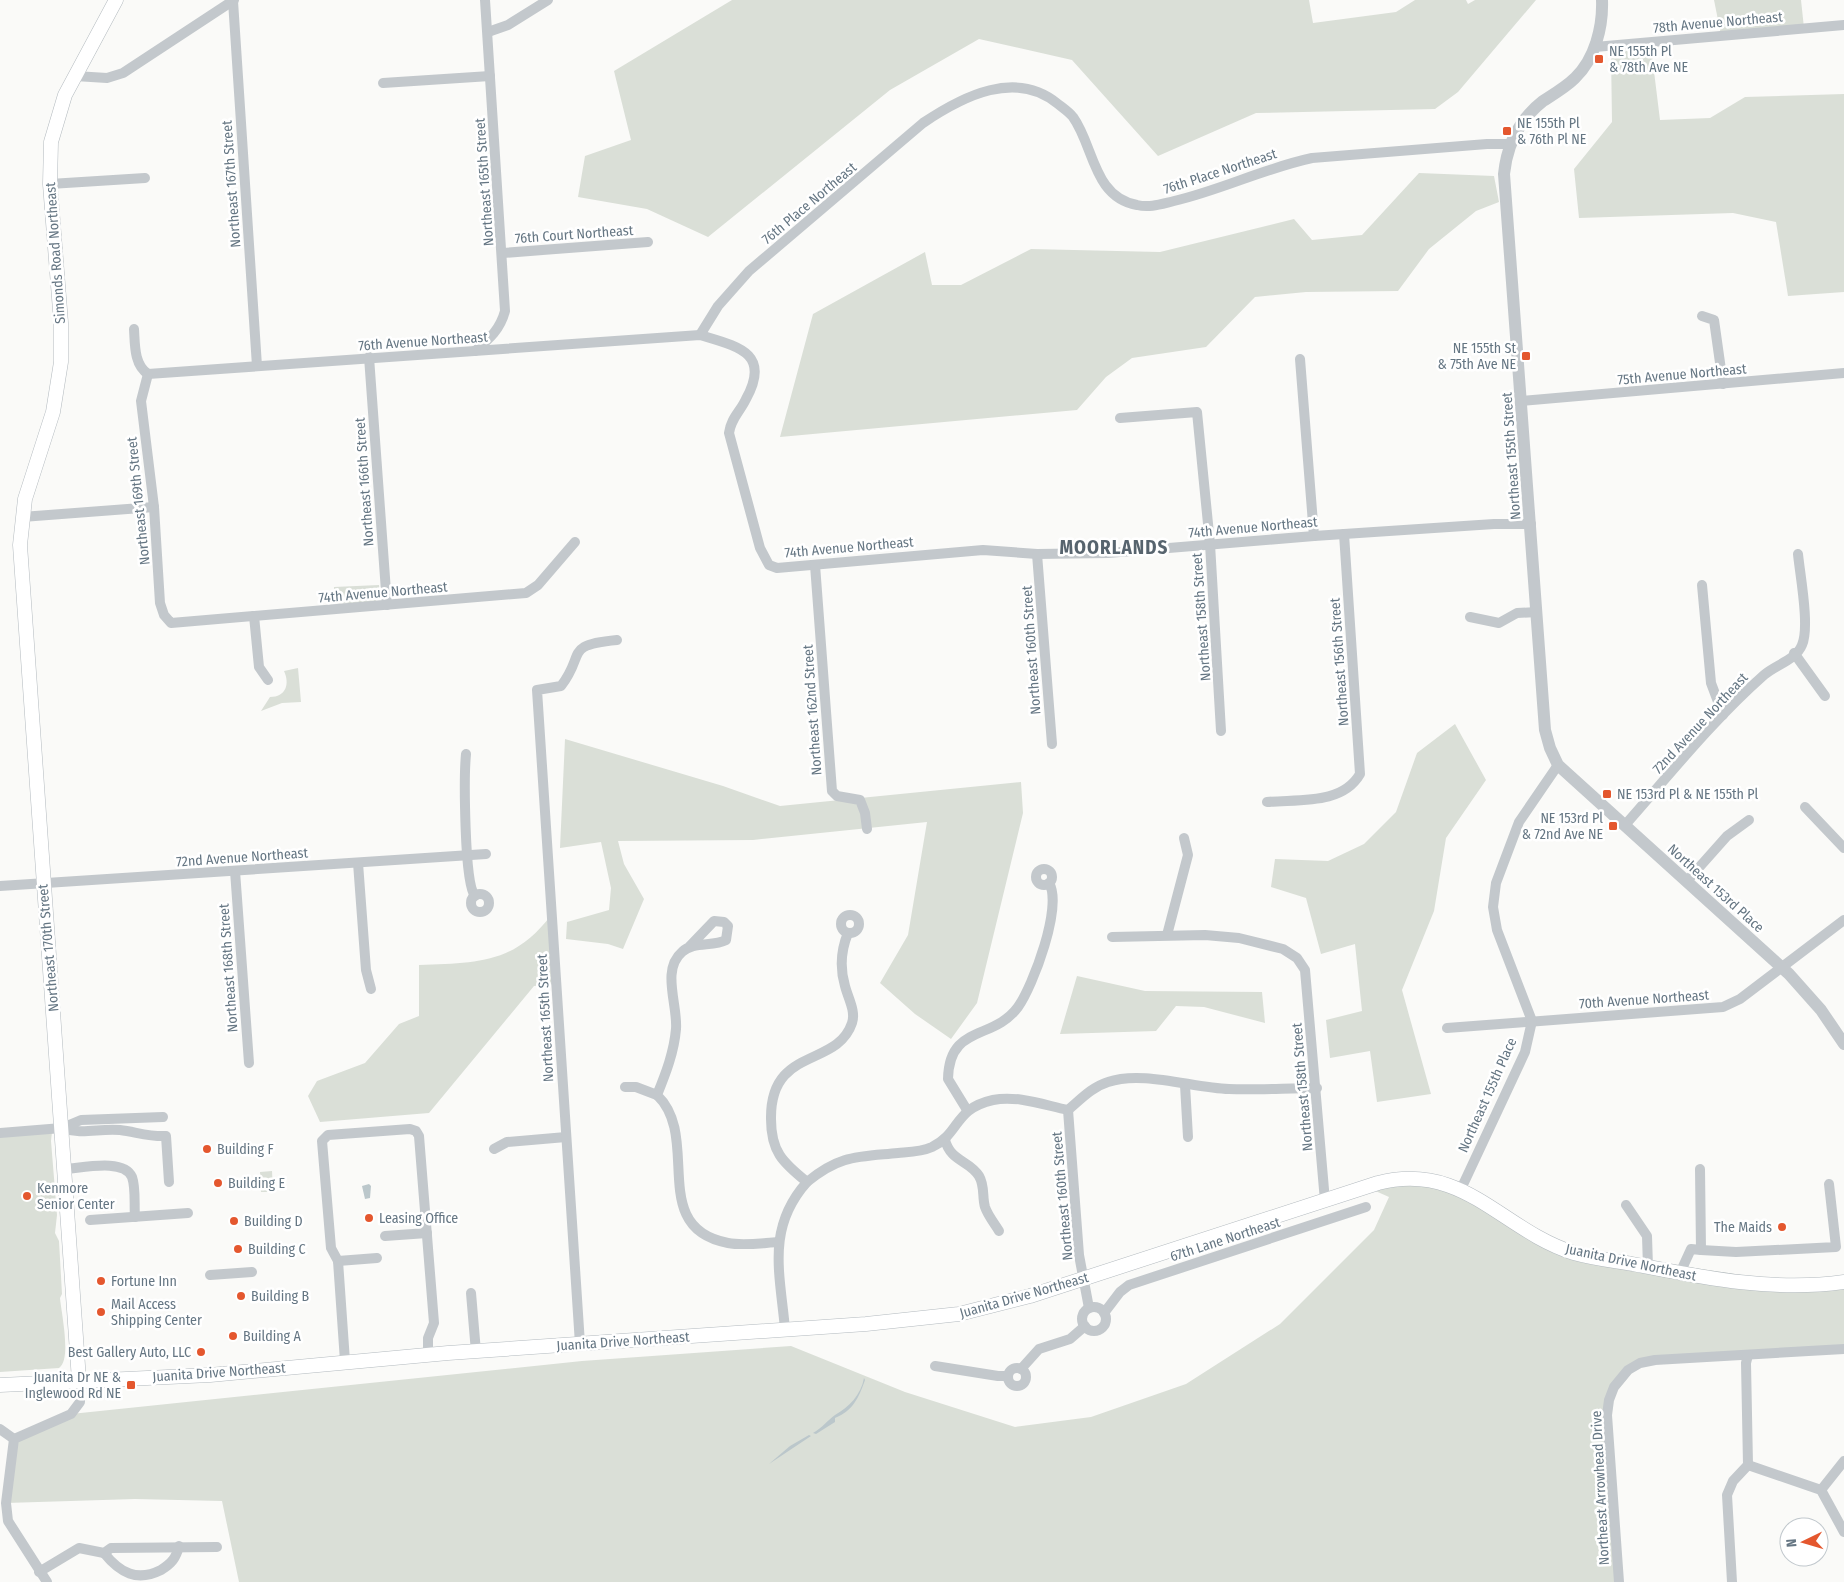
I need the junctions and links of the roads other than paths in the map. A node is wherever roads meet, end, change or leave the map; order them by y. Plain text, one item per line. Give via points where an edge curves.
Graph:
1 (116, 0) edge
2 (233, 0) edge
3 (486, 0) edge
4 (548, 0) edge
5 (1602, 0) edge
6 (1844, 25) edge
7 (488, 32) junction
8 (1595, 47) junction
9 (75, 76) junction
10 (490, 76) junction
11 (383, 83) dead end
12 (1510, 144) junction
13 (145, 178) dead end
14 (50, 184) junction
15 (648, 242) dead end
16 (503, 253) junction
17 (1702, 316) dead end
18 (134, 329) dead end
19 (700, 335) junction
20 (475, 351) junction
21 (369, 357) junction
22 (1300, 358) dead end
23 (257, 366) junction
24 (1844, 373) edge
25 (148, 374) junction
26 (1723, 384) junction
27 (1522, 401) junction
28 (1120, 418) dead end
29 (154, 507) junction
30 (22, 517) junction
31 (1531, 524) junction
32 (1344, 534) junction
33 (1314, 536) junction
34 (575, 542) dead end
35 (1210, 544) junction
36 (1037, 554) junction
37 (1798, 554) dead end
38 (815, 565) junction
39 (1702, 585) dead end
40 (387, 605) junction
41 (1537, 612) junction
42 (254, 616) junction
43 (1470, 617) dead end
44 (171, 623) joint
45 (617, 640) dead end
46 (1798, 650) junction
47 (268, 680) dead end
48 (1825, 696) dead end
49 (1723, 714) junction
50 (1222, 731) dead end
51 (1052, 744) dead end
52 (466, 754) dead end
53 (1558, 765) junction
54 (1267, 802) dead end
55 (1805, 807) dead end
56 (1749, 820) dead end
57 (1625, 825) junction
58 (867, 829) dead end
59 (1184, 838) dead end
60 (1844, 848) edge
61 (486, 854) dead end
62 (468, 855) junction
63 (358, 862) junction
64 (235, 871) junction
65 (1687, 881) junction
66 (43, 883) junction
67 (1049, 883) dead end
68 (0, 886) edge
69 (475, 896) dead end
70 (1844, 920) edge
71 (848, 933) dead end
72 (1167, 934) junction
73 (1112, 937) dead end
74 (689, 947) dead end
75 (1782, 967) junction
76 (371, 989) dead end
77 (1532, 1021) junction
78 (1447, 1028) dead end
79 (1844, 1044) edge
80 (249, 1063) dead end
81 (1185, 1085) junction
82 (625, 1087) dead end
83 (1317, 1088) junction
84 (657, 1095) junction
85 (967, 1110) junction
86 (1068, 1110) junction
87 (163, 1117) dead end
88 (62, 1128) junction
89 (0, 1132) edge
90 (566, 1137) junction
91 (1188, 1137) dead end
92 (945, 1140) junction
93 (494, 1149) dead end
94 (65, 1169) junction
95 (1700, 1169) dead end
96 (169, 1182) dead end
97 (807, 1182) junction
98 (1829, 1184) dead end
99 (1461, 1189) junction
100 (1325, 1201) junction
101 (1626, 1205) dead end
102 (1366, 1207) dead end
103 (188, 1213) dead end
104 (135, 1217) junction
105 (90, 1220) dead end
106 (999, 1231) dead end
107 (426, 1233) junction
108 (386, 1236) dead end
109 (778, 1242) junction
110 (1701, 1250) junction
111 (377, 1258) dead end
112 (338, 1261) junction
113 (1648, 1267) junction
114 (252, 1272) dead end
115 (1680, 1273) junction
116 (210, 1274) dead end
117 (1083, 1279) junction
118 (1844, 1282) edge
119 (471, 1294) dead end
120 (1088, 1308) junction
121 (1104, 1313) junction
122 (1085, 1326) junction
123 (784, 1329) junction
124 (580, 1344) junction
125 (1844, 1349) edge
126 (476, 1352) junction
127 (428, 1355) junction
128 (1748, 1355) junction
129 (345, 1361) junction
130 (935, 1366) dead end
131 (1021, 1368) junction
132 (1008, 1376) junction
133 (79, 1380) junction
134 (0, 1385) edge
135 (0, 1429) edge
136 (14, 1439) junction
137 (1844, 1461) edge
138 (1748, 1465) junction
139 (1821, 1490) junction
140 (4, 1524) edge
141 (1844, 1532) edge
142 (179, 1546) junction
143 (217, 1547) dead end
144 (104, 1553) junction
145 (39, 1572) junction
146 (46, 1582) edge
147 (1619, 1582) edge
148 (1732, 1582) edge

1 - 9 main road, Simonds Road Northeast
2 - 9 street via 123,73 107,78
2 - 23 street, Northeast 167th Street
3 - 7 street, Northeast 165th Street
4 - 7 street via 508,25
5 - 8 street
6 - 8 street, 78th Avenue Northeast
7 - 10 street, Northeast 165th Street
8 - 12 street via 1575,78 1528,115
9 - 14 main road, Simonds Road Northeast via 54,128
10 - 11 street
10 - 16 street, Northeast 165th Street
12 - 19 street, 76th Place Northeast via 1294,161 1198,195 1149,207 1122,199 1106,186 1072,116 1043,93 1019,87 989,91 946,107 923,123 749,271 718,306
12 - 27 street, Northeast 155th Street via 1504,174
13 - 14 street
14 - 30 main road, Simonds Road Northeast via 61,362 53,412 30,481
15 - 16 street, 76th Court Northeast
16 - 20 street, Northeast 165th Street via 505,312 502,323
17 - 26 street via 1714,320
18 - 25 street via 138,362 141,370
19 - 20 street, 76th Avenue Northeast
19 - 38 street, 74th Avenue Northeast via 740,347 754,366 754,382 731,421 729,433 764,558 777,568
20 - 21 street, 76th Avenue Northeast
21 - 23 street, 76th Avenue Northeast
21 - 40 street, Northeast 166th Street
22 - 33 street
23 - 25 street, 76th Avenue Northeast
24 - 26 street, 75th Avenue Northeast
25 - 29 street, Northeast 169th Street via 141,400
26 - 27 street, 75th Avenue Northeast
27 - 31 street, Northeast 155th Street
28 - 35 street, Northeast 158th Street via 1197,412
29 - 30 street
29 - 44 street, Northeast 169th Street via 160,603
30 - 66 main road, Northeast 170th Street via 21,578
31 - 32 street, 74th Avenue Northeast
31 - 41 street, Northeast 155th Street
32 - 33 street, 74th Avenue Northeast
32 - 54 street, Northeast 156th Street via 1360,774 1353,785 1335,796
33 - 35 street, 74th Avenue Northeast
34 - 40 street, 74th Avenue Northeast via 538,586 526,593
35 - 36 street, 74th Avenue Northeast
35 - 50 street, Northeast 158th Street
36 - 38 street, 74th Avenue Northeast via 983,550
36 - 51 street, Northeast 160th Street
37 - 46 street via 1805,627
38 - 58 street, Northeast 162nd Street via 832,791 837,796 860,800
39 - 49 street via 1710,683
40 - 42 street, 74th Avenue Northeast
41 - 43 street via 1517,613 1499,623
41 - 53 street, Northeast 155th Street via 1545,730
42 - 44 street, 74th Avenue Northeast
42 - 47 street via 259,667
45 - 90 street, Northeast 165th Street via 585,646 576,653 561,686 537,690 558,974
46 - 48 street
46 - 49 street, 72nd Avenue Northeast via 1766,673
49 - 57 street, 72nd Avenue Northeast
52 - 62 street
53 - 57 street, Northeast 153rd Place
53 - 77 street via 1519,822 1496,884 1493,907 1496,930
55 - 60 street
56 - 65 street via 1727,836
57 - 65 street, Northeast 153rd Place
59 - 72 street via 1188,855
61 - 62 street, 72nd Avenue Northeast
62 - 63 street, 72nd Avenue Northeast
62 - 69 street via 470,888
63 - 64 street, 72nd Avenue Northeast
63 - 76 street via 366,970
64 - 66 street, 72nd Avenue Northeast
64 - 80 street, Northeast 168th Street
65 - 75 street, Northeast 153rd Place
66 - 68 street, 72nd Avenue Northeast
66 - 88 main road, Northeast 170th Street
67 - 85 street via 1053,899 1052,923 1018,1007 1004,1020 964,1041 952,1053 948,1079
70 - 75 street, 70th Avenue Northeast
71 - 97 street via 842,956 842,973 854,1014 850,1029 836,1044 797,1063 785,1074 772,1098 773,1145 788,1166
72 - 73 street
72 - 83 street, Northeast 158th Street via 1239,938 1283,949 1297,958 1305,970
74 - 84 street via 681,952 672,972 676,1028 670,1064
75 - 77 street, 70th Avenue Northeast via 1740,999 1712,1009
75 - 79 street, Northeast 153rd Place via 1813,1001
77 - 78 street, 70th Avenue Northeast
77 - 99 street, Northeast 155th Place via 1525,1052
81 - 83 street via 1228,1089
81 - 86 street via 1147,1079 1109,1081 1093,1088
81 - 91 street
82 - 84 street via 636,1087
83 - 100 street, Northeast 158th Street
84 - 109 street via 669,1109 676,1127 680,1194 690,1224 702,1234 729,1244
85 - 86 street via 994,1100 1013,1099
85 - 92 street
86 - 117 street, Northeast 160th Street
87 - 88 street via 82,1120
88 - 89 street
88 - 94 main road, Northeast 170th Street
88 - 96 street via 79,1133 118,1130 166,1136
90 - 93 street via 508,1142
90 - 124 street, Northeast 165th Street
92 - 97 street via 915,1152 848,1158 825,1167
92 - 106 street via 956,1158 980,1177 986,1208
94 - 104 street via 115,1165 125,1169 133,1181
94 - 133 main road, Northeast 170th Street
95 - 110 street
97 - 109 street via 784,1217
98 - 110 street via 1836,1247 1736,1252
99 - 100 main road, Juanita Drive Northeast via 1433,1180 1407,1177
99 - 113 main road, Juanita Drive Northeast via 1538,1238 1575,1253
100 - 117 main road, Juanita Drive Northeast
101 - 113 street via 1646,1236
102 - 121 street, 67th Lane Northeast via 1130,1285 1120,1292
103 - 104 street
104 - 105 street
107 - 108 street
107 - 112 street via 416,1131 328,1135 322,1141 331,1248
107 - 127 street via 434,1323 428,1338
109 - 123 street
110 - 115 street via 1691,1249
111 - 112 street
112 - 129 street
113 - 115 main road, Juanita Drive Northeast
114 - 116 street
115 - 118 main road, Juanita Drive Northeast via 1751,1284 1788,1286
117 - 120 street, Northeast 160th Street
117 - 123 main road, Juanita Drive Northeast via 959,1314 885,1323
119 - 126 street
120 - 121 street via 1097,1307
120 - 122 street via 1082,1316
121 - 122 street, 67th Lane Northeast via 1105,1321 1100,1328 1092,1330
122 - 131 street, 67th Lane Northeast via 1070,1339 1039,1349
123 - 124 main road, Juanita Drive Northeast
124 - 126 main road, Juanita Drive Northeast
125 - 128 street, Northeast Arrowhead Drive
126 - 127 main road, Juanita Drive Northeast
127 - 129 main road, Juanita Drive Northeast
128 - 138 street
128 - 147 street, Northeast Arrowhead Drive via 1647,1362 1628,1370 1614,1387 1607,1415
129 - 133 main road, Juanita Drive Northeast via 210,1375
130 - 132 street, 67th Lane Northeast
131 - 132 street, 67th Lane Northeast via 1011,1370
131 - 132 street, 67th Lane Northeast via 1026,1377 1023,1384 1013,1385
133 - 134 main road, Juanita Drive Northeast
133 - 136 street via 80,1402 77,1409
135 - 136 street
136 - 140 street
137 - 139 street
138 - 139 street
138 - 148 street via 1733,1481 1728,1495
139 - 141 street
140 - 145 street
142 - 143 street
142 - 144 street via 111,1548
142 - 144 street via 171,1564 142,1578 112,1563
144 - 145 street via 80,1548
145 - 146 street

